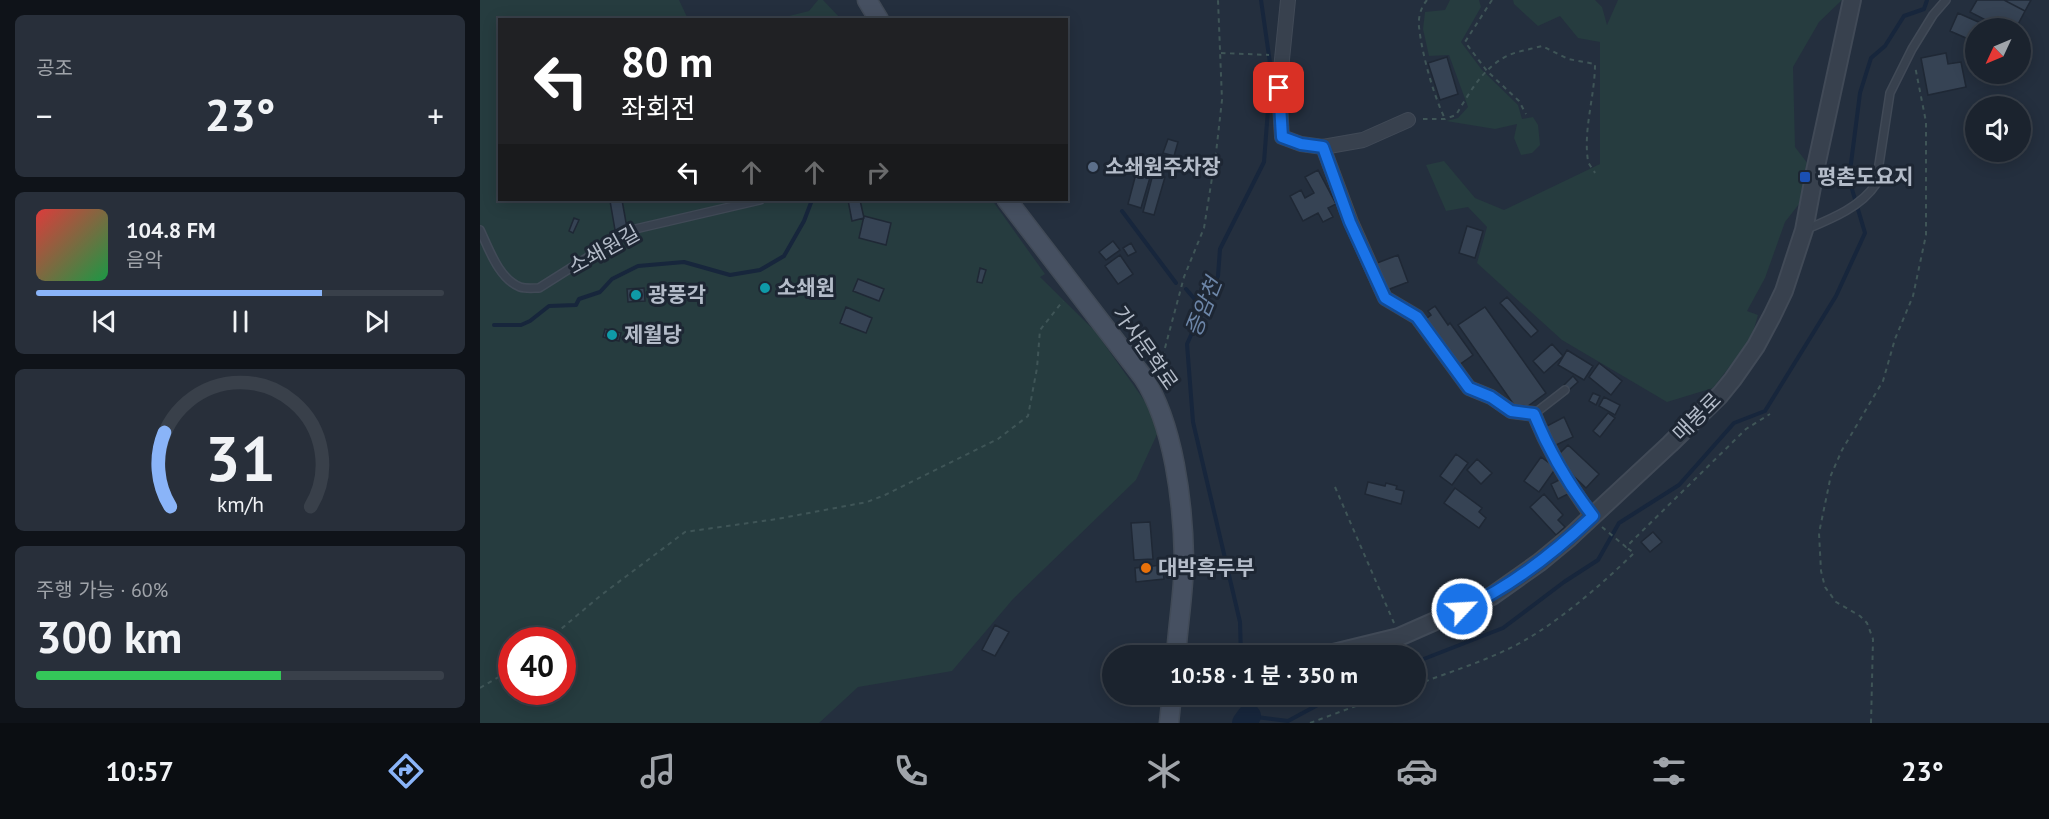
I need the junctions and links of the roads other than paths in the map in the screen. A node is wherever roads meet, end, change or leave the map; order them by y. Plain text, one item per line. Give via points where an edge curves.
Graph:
1 (867, 0) edge
2 (1288, 0) edge
3 (1852, 0) edge
4 (1946, 0) edge
5 (878, 18) edge
6 (1408, 120) road end
7 (1323, 147) junction
8 (756, 201) edge
9 (1009, 201) edge
10 (480, 230) edge
11 (1804, 230) junction
12 (1565, 390) dead end
13 (1534, 414) junction
14 (1596, 520) junction
15 (1177, 645) edge
16 (1367, 645) edge
17 (1171, 705) edge
18 (1169, 723) edge

1 - 5 main road
2 - 7 street via 1279,88 1282,137
3 - 11 street, 매봉로
4 - 11 lane via 1912,49 1890,93 1876,184 1869,195 1829,220
6 - 7 street via 1363,140
7 - 13 street via 1350,222 1385,298 1417,317 1469,388 1511,411
8 - 10 lane, 소쇄원길 via 631,230 539,288 521,287 508,280
9 - 15 main road, 가사문학로 via 1154,394 1165,422 1184,561
11 - 14 street, 매봉로 via 1784,291 1756,346 1733,379
12 - 13 lane
13 - 14 street via 1572,489
14 - 16 street, 매봉로 via 1492,596 1400,637
17 - 18 main road

